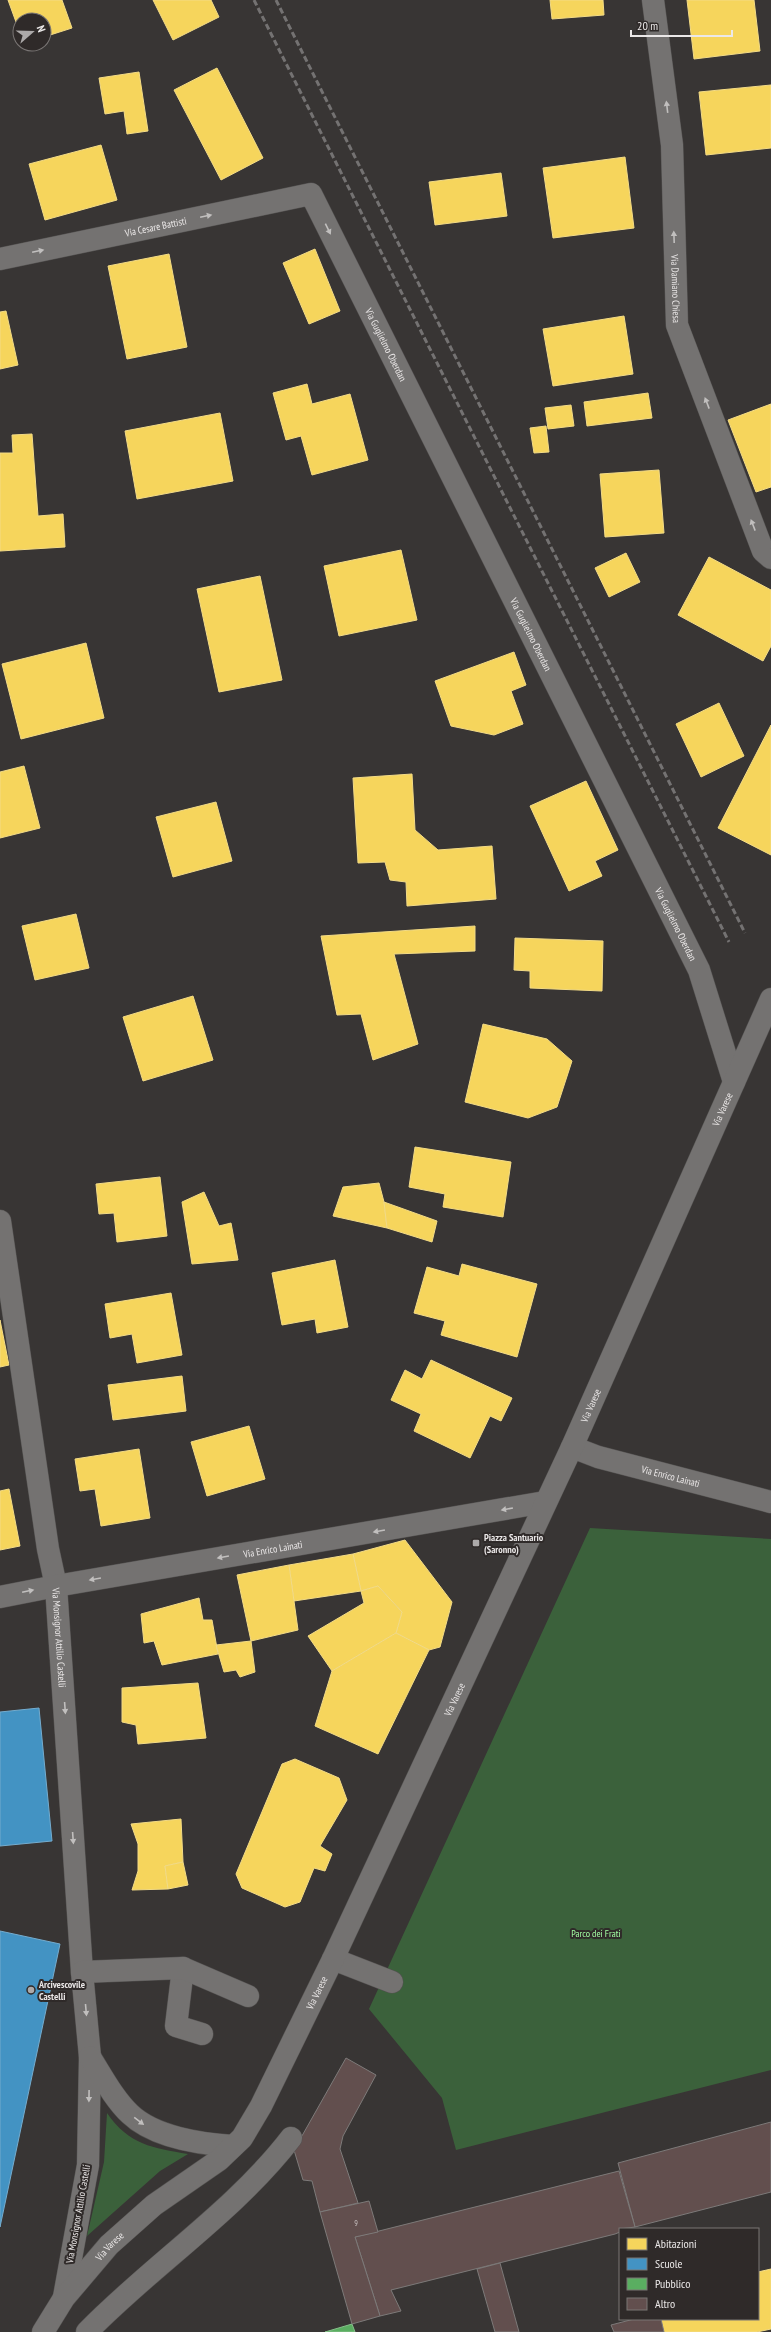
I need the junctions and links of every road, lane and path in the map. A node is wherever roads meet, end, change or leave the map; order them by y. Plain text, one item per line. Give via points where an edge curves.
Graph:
1 (653, 0) edge
2 (310, 194) joint
3 (0, 259) edge
4 (771, 558) edge
5 (771, 998) edge
6 (734, 1082) junction
7 (0, 1221) edge
8 (572, 1446) junction
9 (545, 1502) junction
10 (771, 1502) edge
11 (56, 1586) junction
12 (0, 1597) edge
13 (333, 1959) junction
14 (182, 1968) junction
15 (82, 1972) junction
16 (392, 1982) dead end
17 (248, 1996) dead end
18 (202, 2034) dead end
19 (90, 2057) junction
20 (291, 2138) dead end
21 (233, 2146) junction
22 (64, 2298) junction
23 (43, 2332) edge
24 (87, 2332) edge

4 -> 1 street, Via Damiano Chiesa via 763,551 677,325 672,146
3 -> 2 street, Via Cesare Battisti
2 -> 6 street, Via Guglielmo Oberdan via 699,970
5 - 6 street, Via Varese
6 - 8 street, Via Varese
7 - 11 street, Via Monsignor Attilio Castelli via 48,1549
8 - 9 street, Via Varese
8 - 10 street, Via Enrico Lainati via 598,1457
9 -> 11 street, Via Enrico Lainati
9 - 13 street, Via Varese
12 -> 11 street, Via Enrico Lainati
11 -> 15 street, Via Monsignor Attilio Castelli
13 - 16 street
13 - 21 street, Via Varese via 274,2084 248,2129
14 - 15 street
14 - 17 street
14 - 18 street via 176,2026
15 -> 19 street, Via Monsignor Attilio Castelli
19 -> 21 street, Via Monsignor Attilio Castelli via 130,2114 148,2128 205,2145
19 -> 22 street, Via Monsignor Attilio Castelli via 88,2165
20 - 24 street via 260,2175
21 - 22 street, Via Varese via 210,2167 154,2204 123,2232
22 - 23 street, Via Varese

